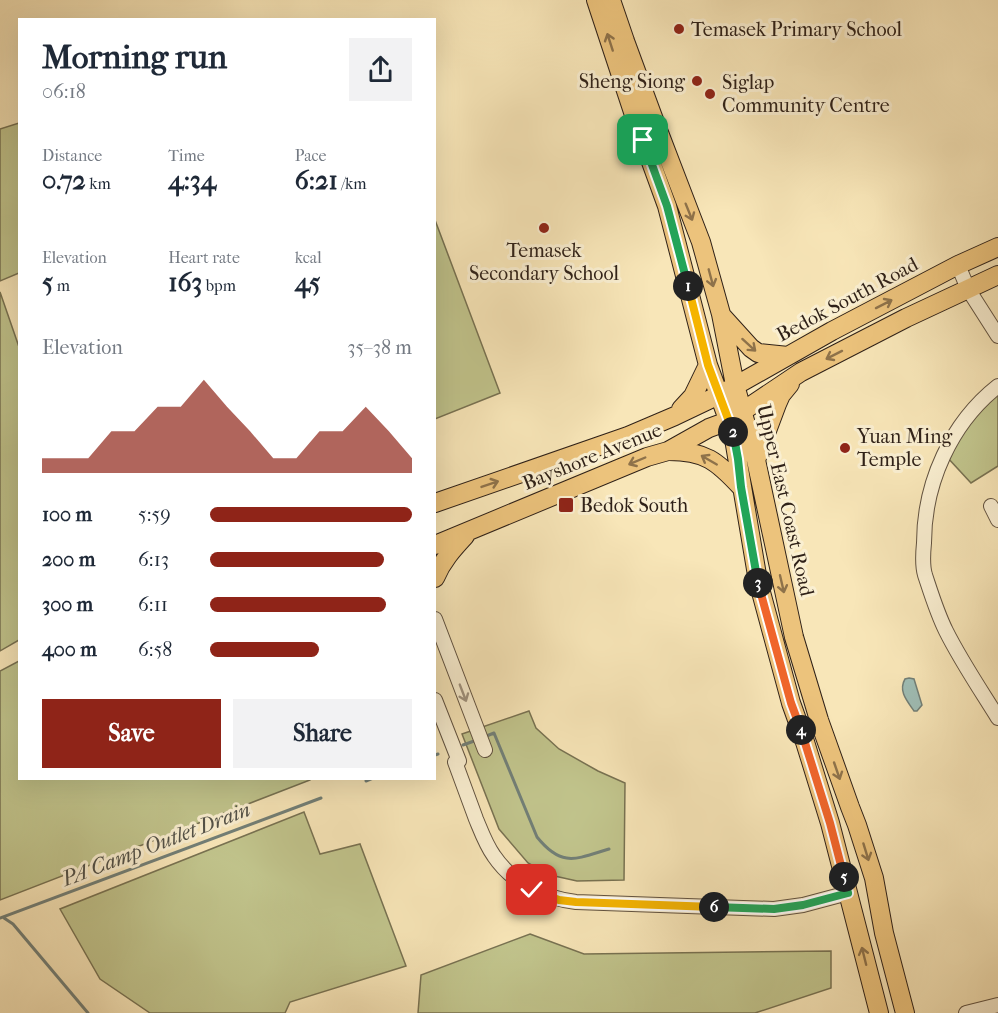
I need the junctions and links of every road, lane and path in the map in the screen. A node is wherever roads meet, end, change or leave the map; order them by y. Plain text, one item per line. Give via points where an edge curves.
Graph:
1 (596, 0) edge
2 (611, 0) edge
3 (998, 247) edge
4 (958, 265) junction
5 (998, 275) edge
6 (968, 289) junction
7 (721, 314) junction
8 (998, 336) edge
9 (788, 356) junction
10 (708, 365) junction
11 (801, 372) junction
12 (735, 385) junction
13 (998, 386) edge
14 (719, 395) junction
15 (675, 416) junction
16 (735, 416) junction
17 (668, 451) junction
18 (756, 460) junction
19 (741, 487) junction
20 (463, 494) junction
21 (436, 498) edge
22 (436, 503) edge
23 (991, 506) dead end
24 (998, 519) edge
25 (470, 530) junction
26 (436, 545) edge
27 (436, 576) edge
28 (436, 622) edge
29 (436, 703) edge
30 (998, 718) edge
31 (485, 750) dead end
32 (848, 893) junction
33 (998, 1005) edge
34 (879, 1013) edge
35 (905, 1013) edge
36 (966, 1013) edge

10 -> 1 main road, Upper East Coast Road via 667,206
2 -> 7 main road, Upper East Coast Road via 701,242
3 - 4 main road, Bedok South Road
4 - 6 street
9 -> 4 main road, Bedok South Road
5 - 6 main road
6 - 8 street
6 -> 11 main road
7 -> 9 main road via 758,353
7 - 12 main road, Upper East Coast Road
9 - 12 main road, Bedok South Road
10 - 14 main road, Upper East Coast Road
10 - 15 main road via 693,396
11 - 16 main road
11 - 18 main road via 781,395
12 - 14 main road, Bedok South Road
12 - 16 main road, Upper East Coast Road
13 - 30 street via 960,427 943,455 927,507 924,548 925,573 939,616 964,666
14 - 15 main road, Bayshore Avenue
14 - 16 main road, Upper East Coast Road
20 -> 15 main road, Bayshore Avenue
16 - 17 main road, Bayshore Avenue
16 - 18 main road, Upper East Coast Road
16 - 19 main road, Upper East Coast Road via 733,433
19 -> 17 main road via 708,458
17 -> 25 main road, Bayshore Avenue
18 -> 35 main road, Upper East Coast Road via 795,637 819,720 874,878
19 - 32 main road, Upper East Coast Road via 758,581
20 - 21 main road, Bayshore Avenue
20 - 22 main road, Bayshore Avenue
23 - 24 street
25 - 26 main road, Bayshore Avenue
25 - 27 main road, Bayshore Avenue via 451,550
28 -> 31 street
29 - 32 street via 484,838 512,877 532,890 576,902 774,909
34 -> 32 main road, Upper East Coast Road
33 - 36 street

